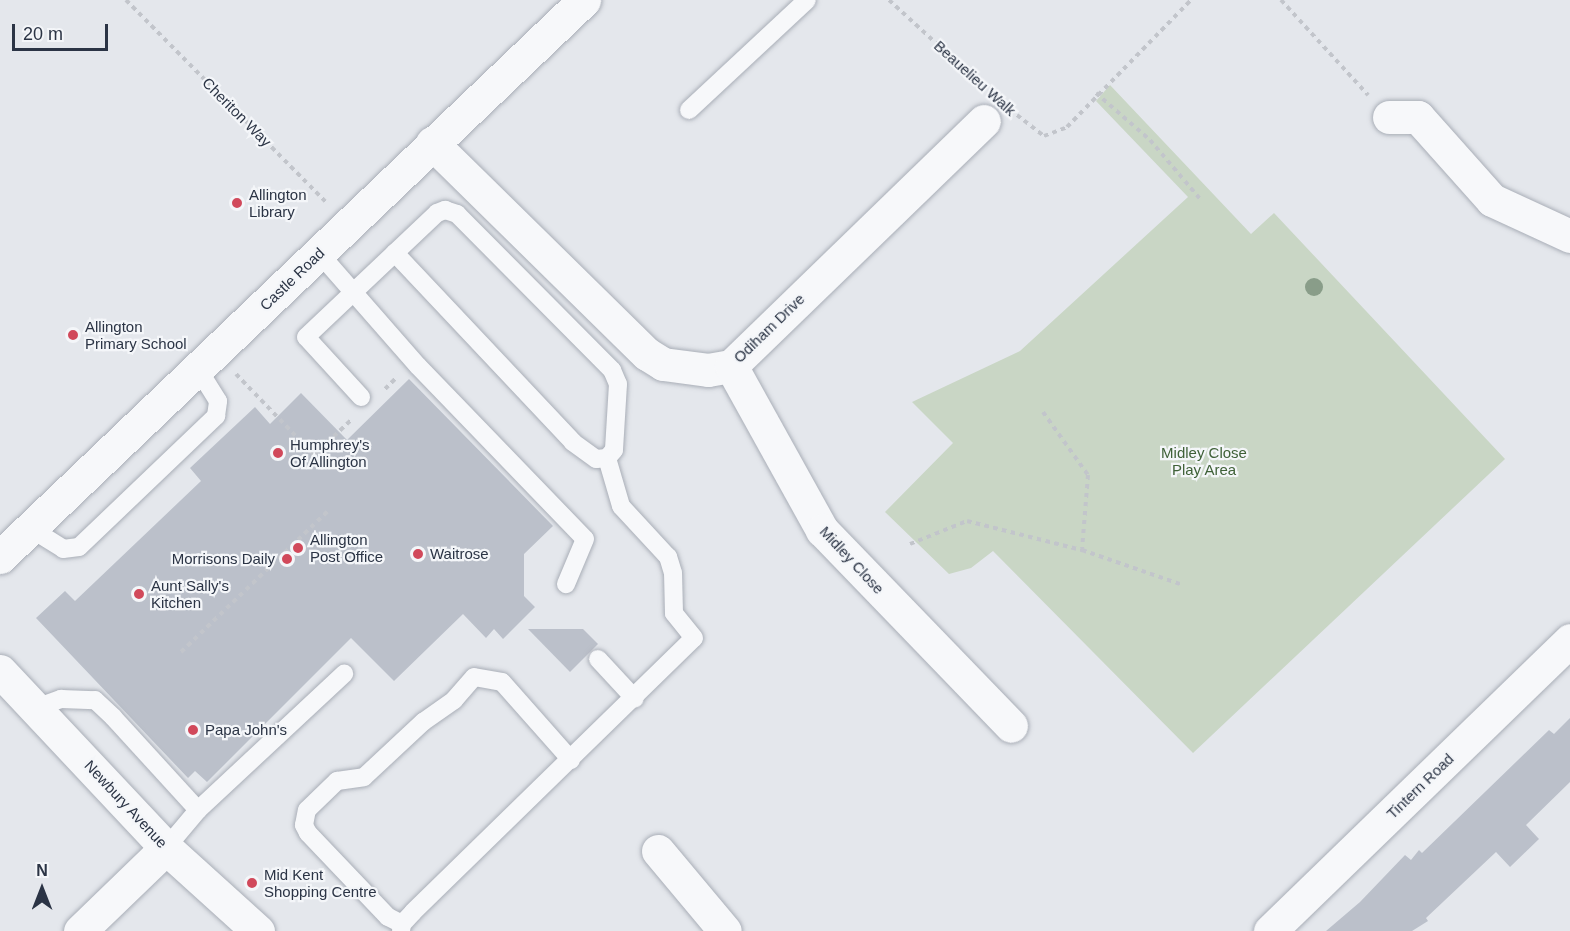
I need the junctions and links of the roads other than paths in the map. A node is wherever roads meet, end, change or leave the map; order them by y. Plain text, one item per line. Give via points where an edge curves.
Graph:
1 (584, 0) edge
2 (807, 0) edge
3 (995, 108) road end
4 (689, 110) dead end
5 (1389, 117) road end
6 (432, 143) junction
7 (1570, 236) edge
8 (319, 253) junction
9 (395, 253) junction
10 (355, 293) junction
11 (731, 366) junction
12 (199, 370) junction
13 (361, 397) dead end
14 (607, 458) junction
15 (30, 528) junction
16 (0, 557) edge
17 (566, 584) dead end
18 (1570, 640) edge
19 (598, 659) dead end
20 (0, 670) edge
21 (344, 674) dead end
22 (636, 699) junction
23 (36, 708) junction
24 (1011, 726) dead end
25 (571, 759) junction
26 (198, 810) junction
27 (166, 848) junction
28 (658, 851) dead end
29 (401, 927) edge
30 (80, 931) edge
31 (258, 931) edge
32 (725, 931) edge
33 (1270, 931) edge

1 - 6 street, Castle Road
2 - 4 lane
3 - 11 street, Odiham Drive
5 - 7 street via 1418,117 1492,200
6 - 8 street, Castle Road
6 - 11 street, Odiham Drive via 646,354 663,364 687,369
8 - 10 lane
8 - 12 street, Castle Road
9 - 10 lane
9 - 14 lane via 573,442 596,459
9 - 14 lane via 437,213 445,210 457,214 612,370 618,384 617,424 614,450
10 - 13 lane via 306,337
10 - 17 lane via 418,366 585,539
11 - 24 street, Midley Close via 822,530
12 - 15 street, Castle Road
12 - 15 lane via 218,401 216,416 79,547 63,549
14 - 22 lane via 621,506 668,557 673,573 674,613 694,638
15 - 16 street, Castle Road
18 - 33 street, Tintern Road
19 - 22 lane
20 - 23 street, Newbury Avenue
21 - 26 lane
22 - 25 lane
23 - 26 lane via 61,699 95,700
23 - 27 street, Newbury Avenue
25 - 29 lane
25 - 29 lane via 502,682 474,677 454,700 423,722 364,777 337,781 314,803 307,810 304,825 308,833
26 - 27 lane
27 - 30 street
27 - 31 street, Newbury Avenue
28 - 32 street

